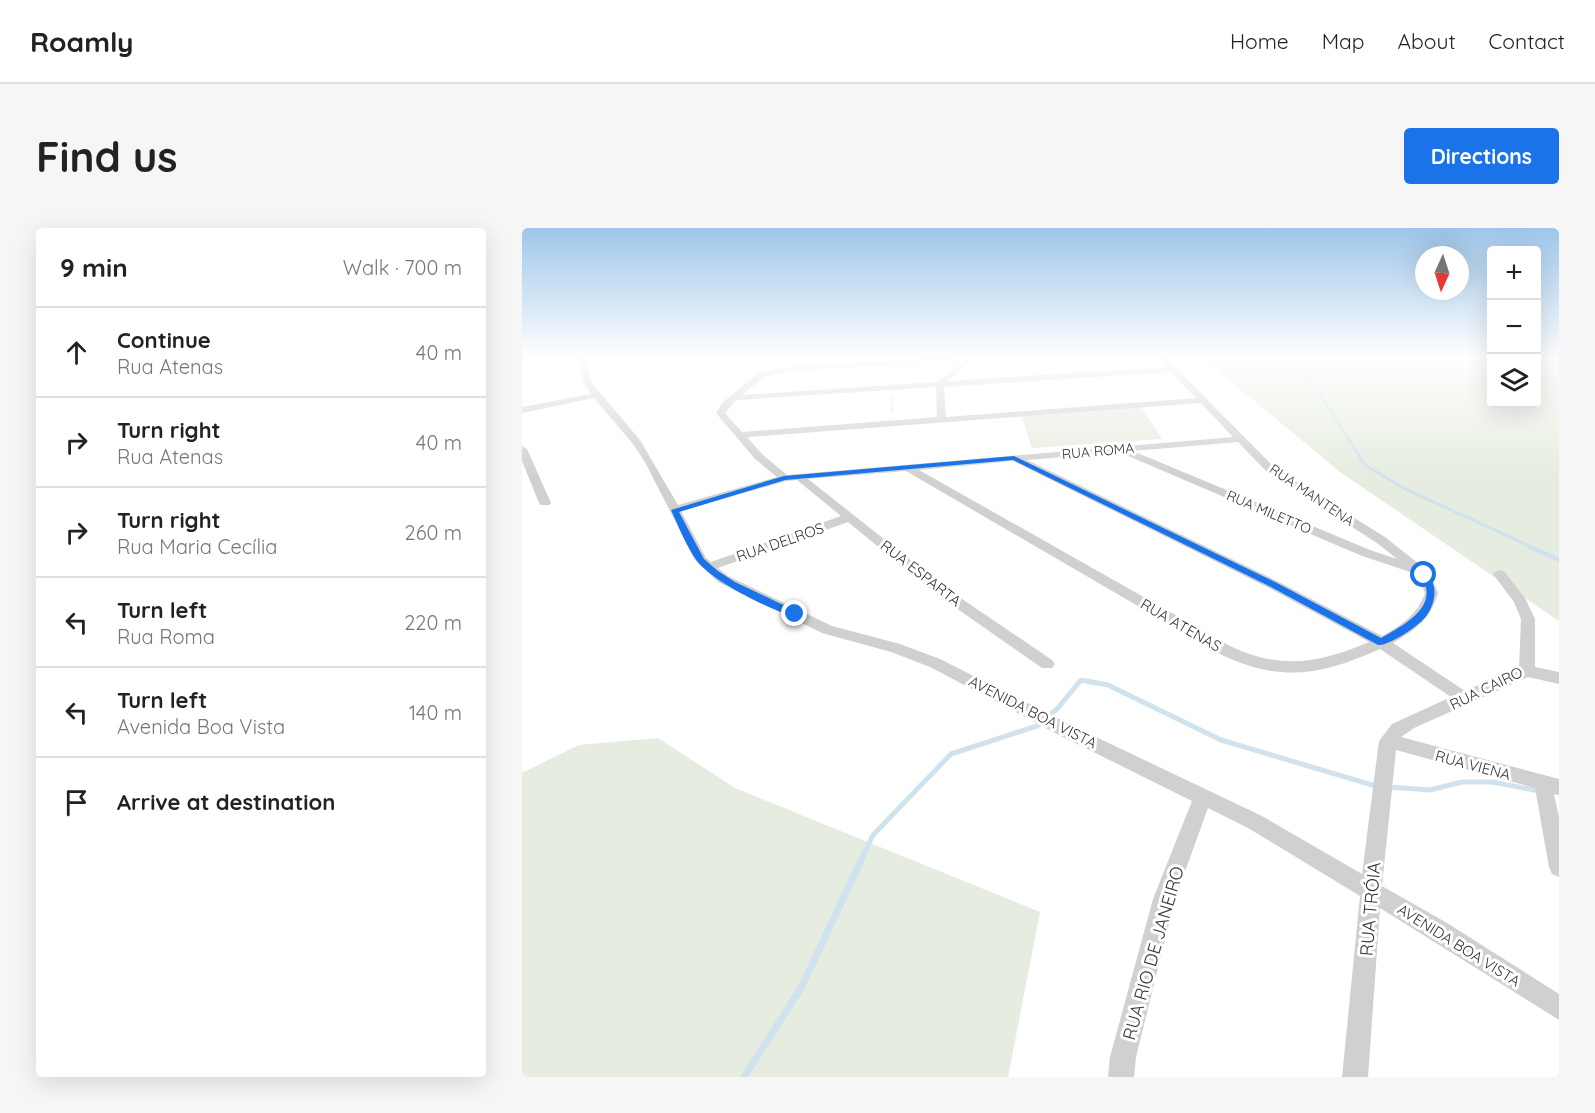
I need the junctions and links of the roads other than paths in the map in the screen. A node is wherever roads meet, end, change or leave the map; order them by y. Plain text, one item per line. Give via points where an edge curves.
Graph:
1 (733, 398) edge
2 (578, 399) edge
3 (599, 399) edge
4 (941, 399) edge
5 (1205, 400) joint
6 (522, 410) edge
7 (942, 419) junction
8 (741, 435) junction
9 (1240, 439) junction
10 (522, 449) edge
11 (1120, 449) junction
12 (1014, 458) junction
13 (909, 468) junction
14 (791, 477) junction
15 (544, 503) dead end
16 (674, 510) junction
17 (850, 517) junction
18 (709, 567) junction
19 (1419, 571) junction
20 (1499, 574) dead end
21 (1382, 642) junction
22 (1047, 664) dead end
23 (1527, 671) junction
24 (1559, 678) edge
25 (1465, 699) junction
26 (1388, 741) junction
27 (1551, 785) edge
28 (1203, 797) junction
29 (1559, 867) edge
30 (1371, 890) junction
31 (1559, 1008) edge
32 (1121, 1077) edge
33 (1355, 1077) edge

1 - 8 street, RUA ESPARTA via 720,413
2 - 6 street
3 - 16 street, AVENIDA BOA VISTA via 637,442
4 - 7 street
5 - 7 street
5 - 9 street, RUA MANTENA
7 - 8 street
8 - 14 street, RUA ESPARTA via 759,457
9 - 11 street, RUA ROMA
9 - 19 street, RUA MANTENA via 1281,478 1381,540
10 - 15 street
11 - 12 street, RUA ROMA
11 - 19 street, RUA MILETTO via 1366,553
12 - 13 street, RUA ROMA
12 - 21 street
13 - 14 street, RUA ROMA
13 - 21 street, RUA ATENAS via 1243,659 1274,667 1310,667 1343,659
14 - 16 street, RUA ROMA
14 - 17 street, RUA ESPARTA
16 - 18 street, AVENIDA BOA VISTA via 701,560
17 - 18 street, RUA DELROS
17 - 22 street, RUA ESPARTA via 941,591
18 - 28 street, AVENIDA BOA VISTA via 732,584 827,630 935,663
19 - 21 street, RUA ATENAS via 1431,588 1424,614
20 - 23 street, RUA CAIRO via 1520,601 1528,619
21 - 25 street
23 - 24 street
23 - 25 street, RUA CAIRO
25 - 26 street, RUA CAIRO via 1403,726
26 - 27 street, RUA VIENA
26 - 30 street, RUA TRÓIA
27 - 29 street
28 - 30 street, AVENIDA BOA VISTA via 1255,822
28 - 32 street, RUA RIO DE JANEIRO via 1164,898
30 - 31 street, AVENIDA BOA VISTA
30 - 33 street, RUA TRÓIA

